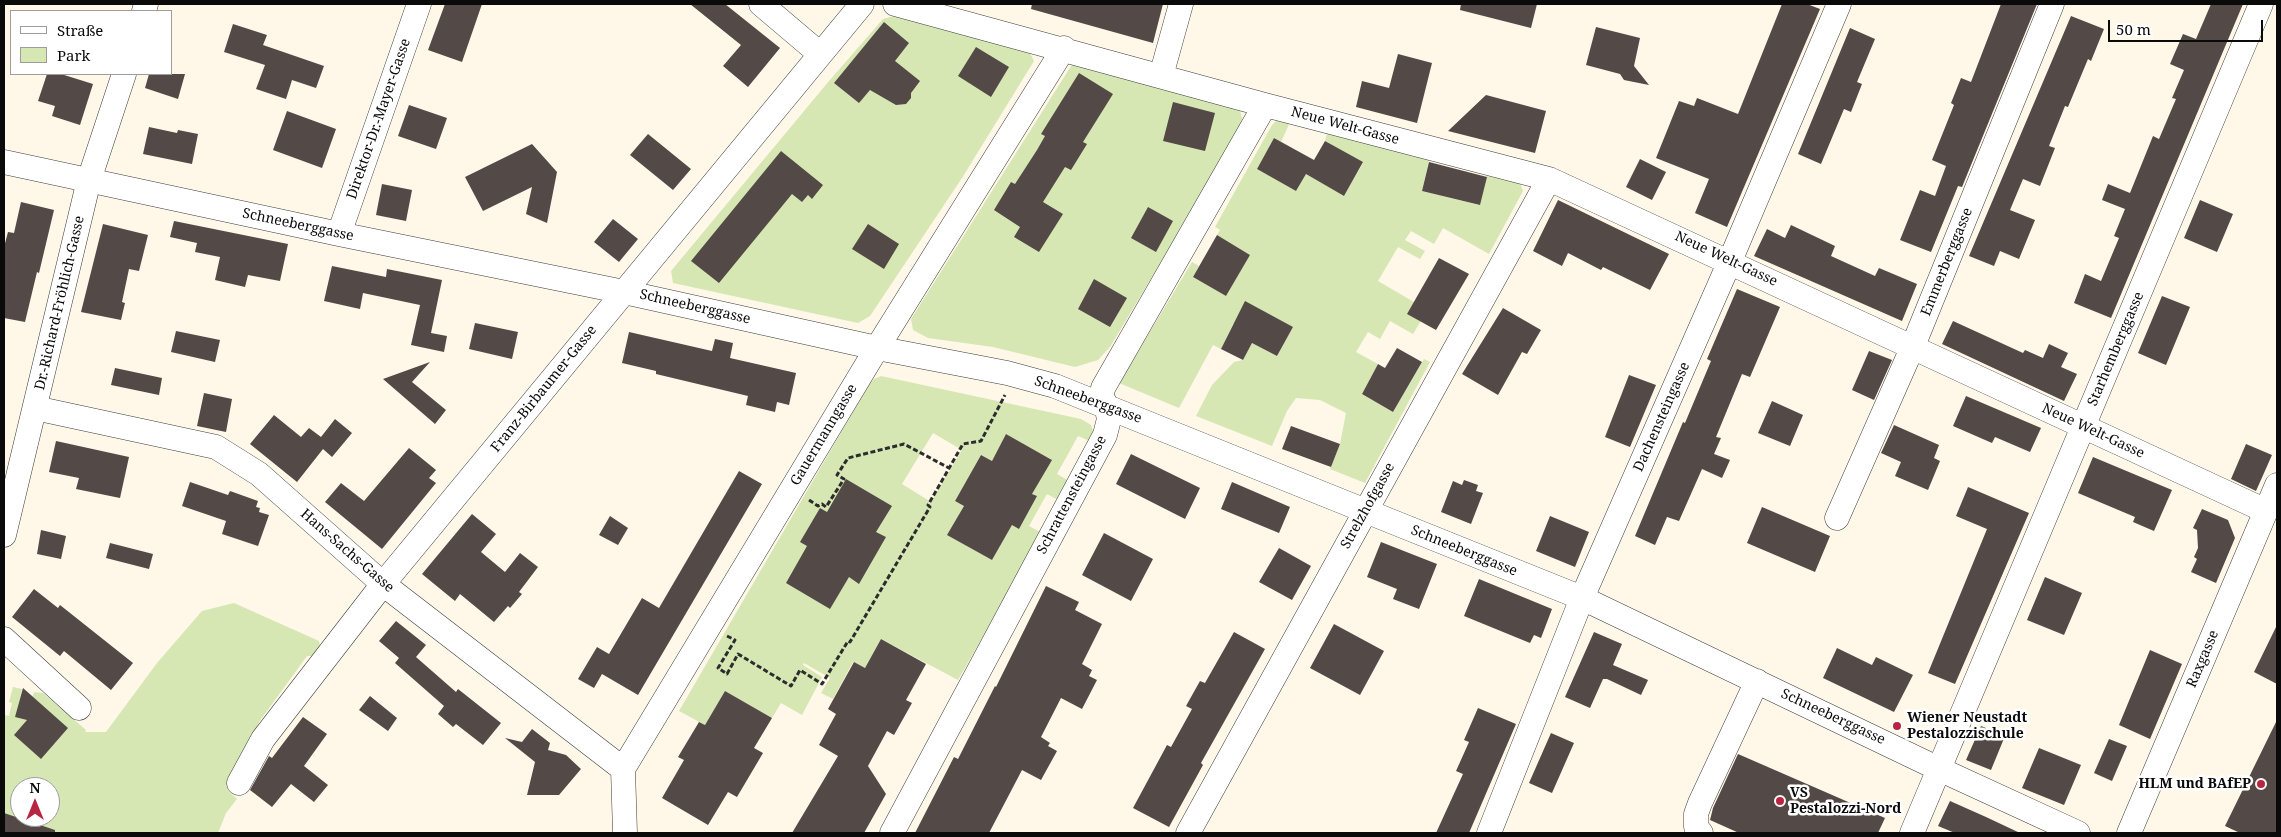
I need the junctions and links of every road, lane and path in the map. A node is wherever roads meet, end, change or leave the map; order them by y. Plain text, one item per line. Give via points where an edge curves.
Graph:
1 (419, 4) edge
2 (761, 4) edge
3 (862, 4) edge
4 (895, 4) edge
5 (1181, 4) edge
6 (1839, 4) edge
7 (2052, 4) edge
8 (2261, 4) edge
9 (1064, 48) junction
10 (820, 54) junction
11 (124, 75) edge
12 (1161, 76) junction
13 (1265, 105) junction
14 (4, 162) edge
15 (1549, 179) junction
16 (89, 180) junction
17 (339, 234) junction
18 (1730, 261) junction
19 (624, 292) junction
20 (1913, 346) junction
21 (877, 348) junction
22 (1008, 373) junction
23 (1106, 405) junction
24 (35, 408) junction
25 (2083, 426) junction
26 (949, 468) junction
27 (2277, 485) edge
28 (791, 490) junction
29 (1364, 511) junction
30 (2266, 511) junction
31 (1837, 518) dead end
32 (4, 535) edge
33 (383, 584) junction
34 (1582, 598) junction
35 (710, 626) junction
36 (4, 639) edge
37 (1757, 681) junction
38 (79, 708) dead end
39 (623, 769) junction
40 (1939, 769) junction
41 (239, 784) dead end
42 (625, 833) edge
43 (892, 833) edge
44 (1188, 833) edge
45 (1489, 833) edge
46 (1701, 833) edge
47 (1912, 833) edge
48 (2078, 833) edge
49 (2129, 833) edge

1 - 17 street, Direktor-Dr.-Mayer-Gasse
2 - 10 street
3 - 10 street, Franz-Birbaumer-Gasse
4 - 9 street, Neue Welt-Gasse
5 - 12 street
6 - 18 street, Dachensteingasse
7 - 20 street, Emmerberggasse
8 - 25 street, Starhemberggasse
9 - 12 street, Neue Welt-Gasse
9 - 21 street, Gauermanngasse
10 - 19 street, Franz-Birbaumer-Gasse
11 - 16 street, Dr.-Richard-Fröhlich-Gasse
12 - 13 street, Neue Welt-Gasse
13 - 15 street, Neue Welt-Gasse
13 - 23 street, Schrattensteingasse via 1103,388 1102,397
14 - 16 street, Schneeberggasse
15 - 18 street, Neue Welt-Gasse
15 - 29 street, Strelzhofgasse
16 - 17 street, Schneeberggasse
16 - 24 street, Dr.-Richard-Fröhlich-Gasse
17 - 19 street, Schneeberggasse
18 - 20 street, Neue Welt-Gasse
18 - 34 street, Dachensteingasse
19 - 21 street, Schneeberggasse
19 - 33 street, Franz-Birbaumer-Gasse
20 - 25 street, Neue Welt-Gasse
20 - 31 street, Emmerberggasse
21 - 22 street, Schneeberggasse
21 - 28 street, Gauermanngasse
22 - 23 street, Schneeberggasse
22 - 26 path via 1005,398 981,441 963,444
23 - 29 street, Schneeberggasse
23 - 43 street, Schrattensteingasse via 1109,419 1105,435
24 - 32 street, Dr.-Richard-Fröhlich-Gasse
24 - 33 street, Hans-Sachs-Gasse via 216,447 259,474
25 - 30 street, Neue Welt-Gasse
25 - 40 street, Starhemberggasse
26 - 28 path via 904,444 848,458 837,475 844,479 826,506 818,506
26 - 35 path via 875,600 822,684 800,670 791,686 738,654 727,674 718,668 735,640
27 - 30 street, Raxgasse
28 - 35 street, Gauermanngasse
29 - 34 street, Schneeberggasse
29 - 44 street, Strelzhofgasse
30 - 49 street, Raxgasse
33 - 39 street, Hans-Sachs-Gasse
33 - 41 street, Franz-Birbaumer-Gasse via 263,739
34 - 37 street, Schneeberggasse
34 - 45 street, Dachensteingasse
35 - 39 street, Gauermanngasse
36 - 38 street
37 - 40 street, Schneeberggasse
37 - 46 street via 1700,803 1696,827
39 - 42 street
40 - 47 street, Starhemberggasse
40 - 48 street, Schneeberggasse

